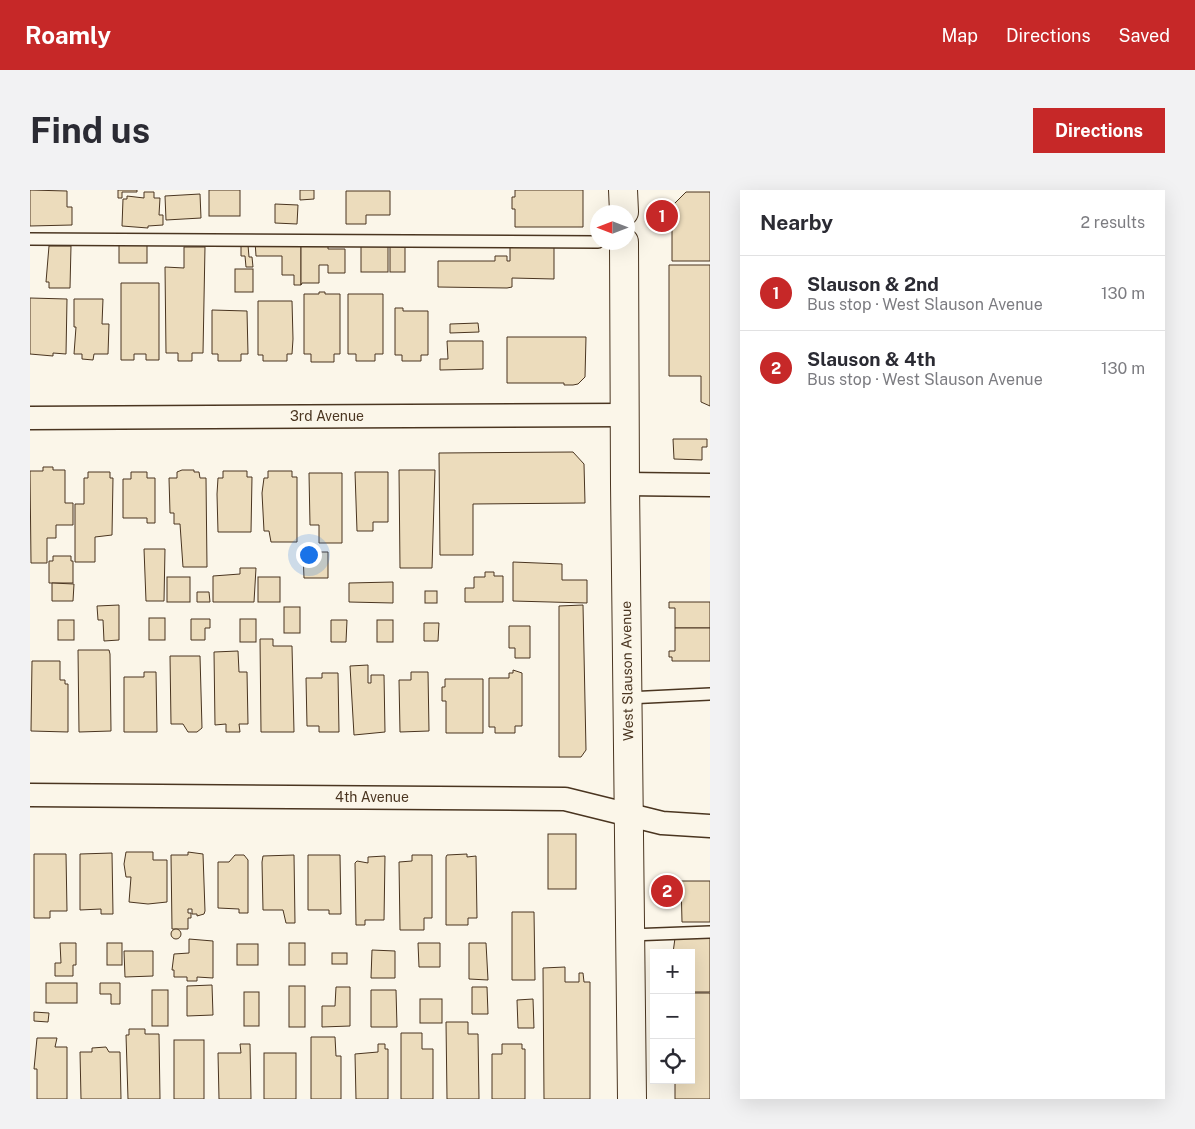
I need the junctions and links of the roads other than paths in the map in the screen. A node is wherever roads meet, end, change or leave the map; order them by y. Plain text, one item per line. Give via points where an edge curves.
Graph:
1 (623, 190) edge
2 (624, 205) edge
3 (30, 239) edge
4 (590, 242) edge
5 (624, 250) edge
6 (625, 415) junction
7 (30, 418) edge
8 (624, 484) junction
9 (710, 485) edge
10 (710, 694) edge
11 (628, 698) junction
12 (30, 795) edge
13 (628, 814) junction
14 (710, 826) edge
15 (710, 932) edge
16 (630, 935) junction
17 (632, 1099) edge

1 - 2 main road
3 - 4 lane
5 - 6 main road, West Slauson Avenue
6 - 7 street, 3rd Avenue
6 - 8 main road, West Slauson Avenue
8 - 9 street
8 - 11 main road, West Slauson Avenue
10 - 11 lane
11 - 13 main road, West Slauson Avenue
12 - 13 street, 4th Avenue via 565,798
13 - 14 street, 4th Avenue via 662,823
13 - 16 main road, West Slauson Avenue
15 - 16 lane
16 - 17 main road, West Slauson Avenue

